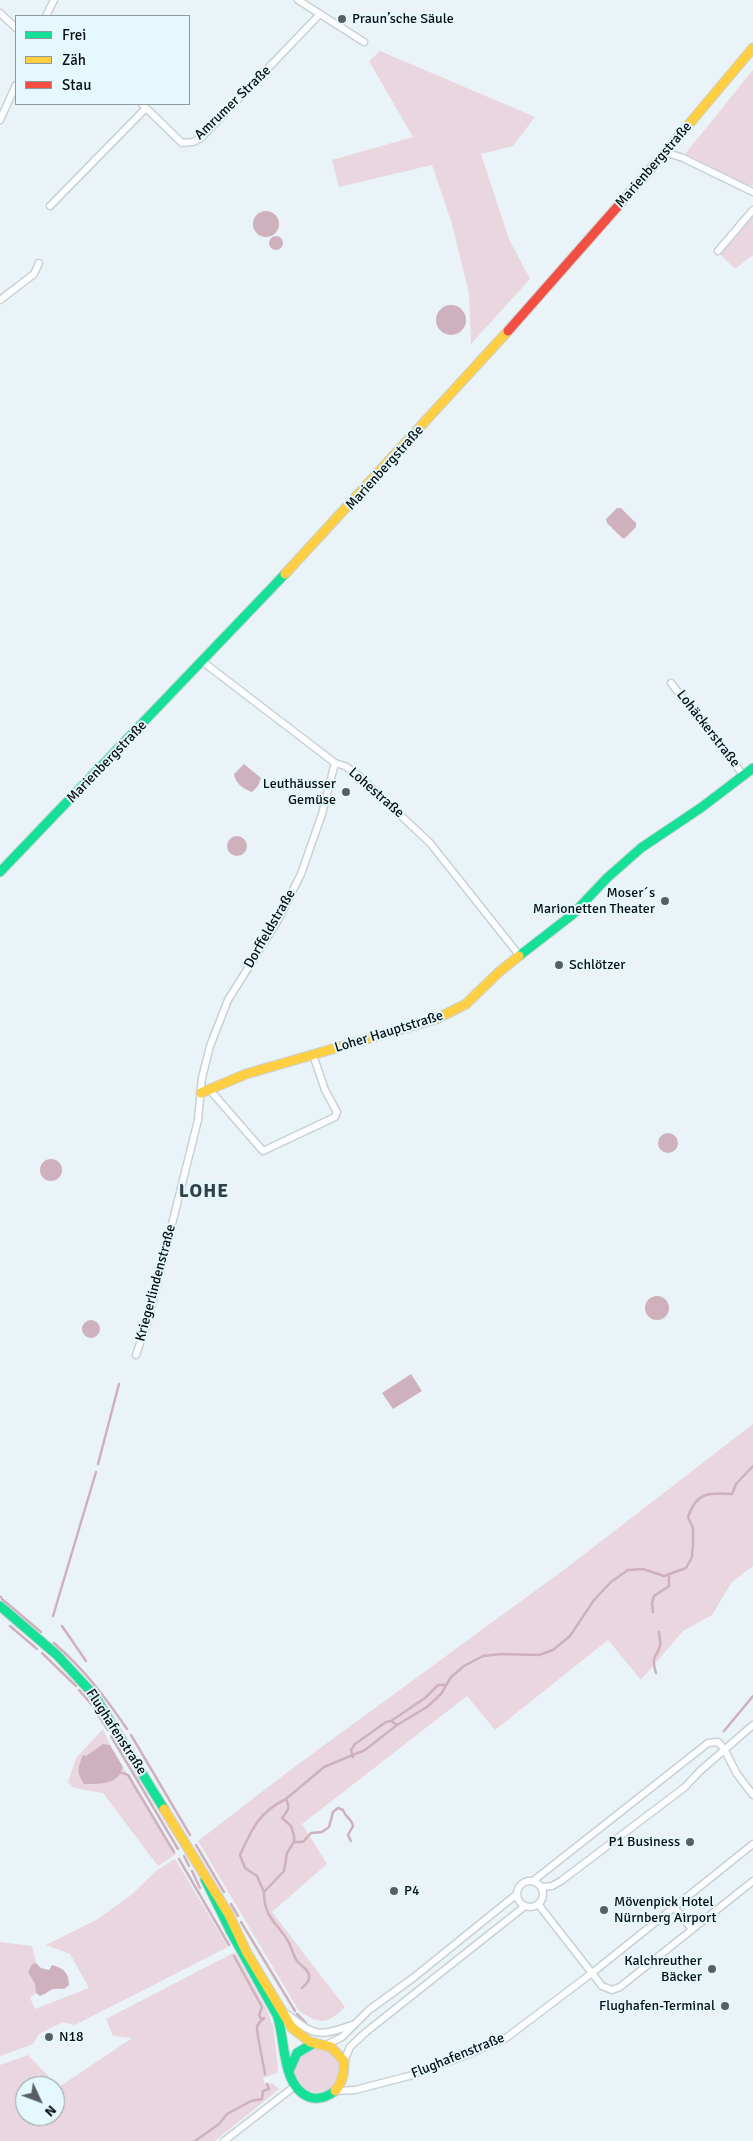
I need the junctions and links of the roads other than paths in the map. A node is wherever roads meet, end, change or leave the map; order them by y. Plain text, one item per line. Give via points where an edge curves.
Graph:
1 (54, 0) edge
2 (298, 0) edge
3 (0, 13) edge
4 (320, 14) junction
5 (48, 15) edge
6 (15, 27) edge
7 (364, 42) dead end
8 (753, 48) edge
9 (15, 87) edge
10 (144, 106) edge
11 (0, 120) edge
12 (665, 152) junction
13 (753, 192) edge
14 (50, 206) dead end
15 (753, 210) edge
16 (718, 251) dead end
17 (39, 262) dead end
18 (0, 300) edge
19 (204, 662) junction
20 (671, 683) dead end
21 (335, 763) junction
22 (753, 768) edge
23 (744, 776) junction
24 (0, 872) edge
25 (520, 955) junction
26 (313, 1055) junction
27 (205, 1091) junction
28 (136, 1355) dead end
29 (0, 1606) edge
30 (753, 1725) edge
31 (724, 1749) junction
32 (753, 1794) edge
33 (753, 1844) edge
34 (205, 1879) junction
35 (534, 1881) junction
36 (753, 1881) edge
37 (541, 1887) junction
38 (517, 1894) junction
39 (538, 1904) junction
40 (525, 1906) junction
41 (674, 1907) junction
42 (692, 1929) junction
43 (592, 1973) junction
44 (278, 2007) junction
45 (355, 2024) junction
46 (314, 2044) junction
47 (326, 2045) junction
48 (344, 2061) junction
49 (289, 2071) junction
50 (294, 2086) junction
51 (336, 2091) junction
52 (224, 2141) edge

1 - 5 street
2 - 4 street
3 - 6 street
4 - 7 street
4 - 10 street, Amrumer Straße via 201,138 182,143
8 - 12 main road, Marienbergstraße
9 - 11 street
10 - 14 street
12 - 13 street
12 - 19 main road, Marienbergstraße via 447,400
15 - 16 street
17 - 18 street via 34,274
19 - 21 street, Lohestraße
19 - 24 main road, Marienbergstraße
20 - 23 street, Lohäckerstraße
21 - 25 street, Lohestraße via 358,775 425,837
21 - 27 street, Dorffeldstraße via 322,814 297,882 221,1015 208,1052
22 - 23 main road, Loher Hauptstraße
23 - 25 main road, Loher Hauptstraße via 641,848 572,915
25 - 26 main road, Loher Hauptstraße via 453,1012
26 - 27 main road, Loher Hauptstraße via 246,1074
26 - 27 street via 325,1090 337,1112 335,1117 263,1151
27 - 28 street, Kriegerlindenstraße via 148,1320
29 - 34 main road, Flughafenstraße via 61,1659 94,1695
30 - 31 street
31 - 32 street via 737,1774
31 - 35 street, Flughafenstraße via 718,1742 708,1743
31 - 37 street via 685,1787 561,1881
33 - 41 street, Flughafenstraße
34 - 44 main road, Flughafenstraße via 229,1915
34 - 49 main road, Flughafenstraße via 225,1924 277,2016 284,2036
35 - 37 street
35 - 38 street, Flughafenstraße via 523,1883
36 - 42 street
37 - 39 street via 542,1898
38 - 40 street
38 - 45 street, Flughafenstraße
39 - 40 street
39 - 43 street
40 - 48 street via 366,2032 350,2047
41 - 42 street
41 - 43 street, Flughafenstraße
42 - 43 street via 620,1987 604,1988
43 - 51 street, Flughafenstraße via 506,2038 409,2076 355,2090
44 - 45 street, Flughafenstraße via 314,2033 327,2033
44 - 46 main road, Flughafenstraße via 296,2032
45 - 47 street, Flughafenstraße via 342,2037
46 - 47 main road
46 - 49 main road via 298,2052
47 - 48 main road
48 - 51 main road via 344,2076
49 - 50 main road, Flughafenstraße
50 - 51 main road, Flughafenstraße via 313,2098
50 - 52 street

